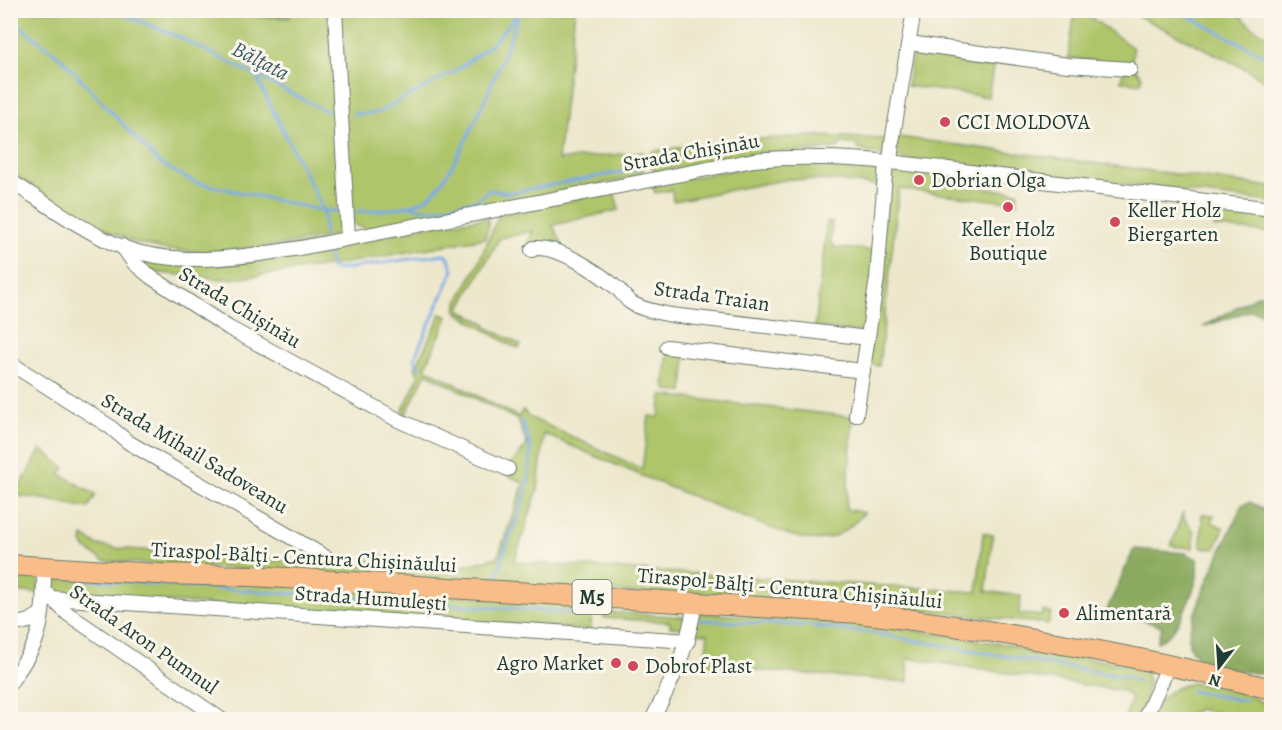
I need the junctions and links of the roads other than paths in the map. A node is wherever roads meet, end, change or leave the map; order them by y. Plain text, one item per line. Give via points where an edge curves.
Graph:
1 (335, 10) edge
2 (914, 10) edge
3 (909, 43) junction
4 (1130, 69) dead end
5 (888, 162) junction
6 (10, 181) edge
7 (1272, 209) edge
8 (348, 238) junction
9 (122, 246) junction
10 (532, 250) dead end
11 (868, 338) junction
12 (667, 347) dead end
13 (10, 363) edge
14 (863, 371) junction
15 (856, 415) dead end
16 (508, 469) dead end
17 (327, 558) dead end
18 (10, 565) edge
19 (44, 567) junction
20 (47, 594) junction
21 (694, 603) junction
22 (41, 614) junction
23 (10, 625) edge
24 (688, 641) junction
25 (1169, 665) junction
26 (10, 682) edge
27 (1272, 689) edge
28 (222, 720) edge
29 (652, 720) edge
30 (1144, 720) edge

1 - 8 street
2 - 3 street
3 - 4 street via 1068,65
3 - 5 street
5 - 7 street, Strada Chișinău
5 - 8 street, Strada Chișinău via 828,156 754,160
5 - 11 street
6 - 9 street, Strada Chișinău
8 - 9 street, Strada Chișinău via 255,255 205,258 144,253
9 - 16 street, Strada Chișinău via 151,277 229,327 398,420
10 - 11 street, Strada Traian via 553,250 598,273 640,307 671,315
11 - 14 street
12 - 14 street
13 - 17 street, Strada Mihail Sadoveanu via 128,442
14 - 15 street
18 - 19 highway, Tiraspol-Bălţi - Centura Chișinăului / M5
19 - 20 street
19 - 21 highway, Tiraspol-Bălţi - Centura Chișinăului / M5
20 - 22 street
20 - 24 street, Strada Humulești
20 - 28 street, Strada Aron Pumnul via 68,614
21 - 24 street
21 - 25 highway, Tiraspol-Bălţi - Centura Chișinăului / M5 via 936,622
22 - 23 street
22 - 26 street via 35,642
24 - 29 street
25 - 27 highway, Tiraspol-Bălţi - Centura Chișinăului / M5
25 - 30 street

